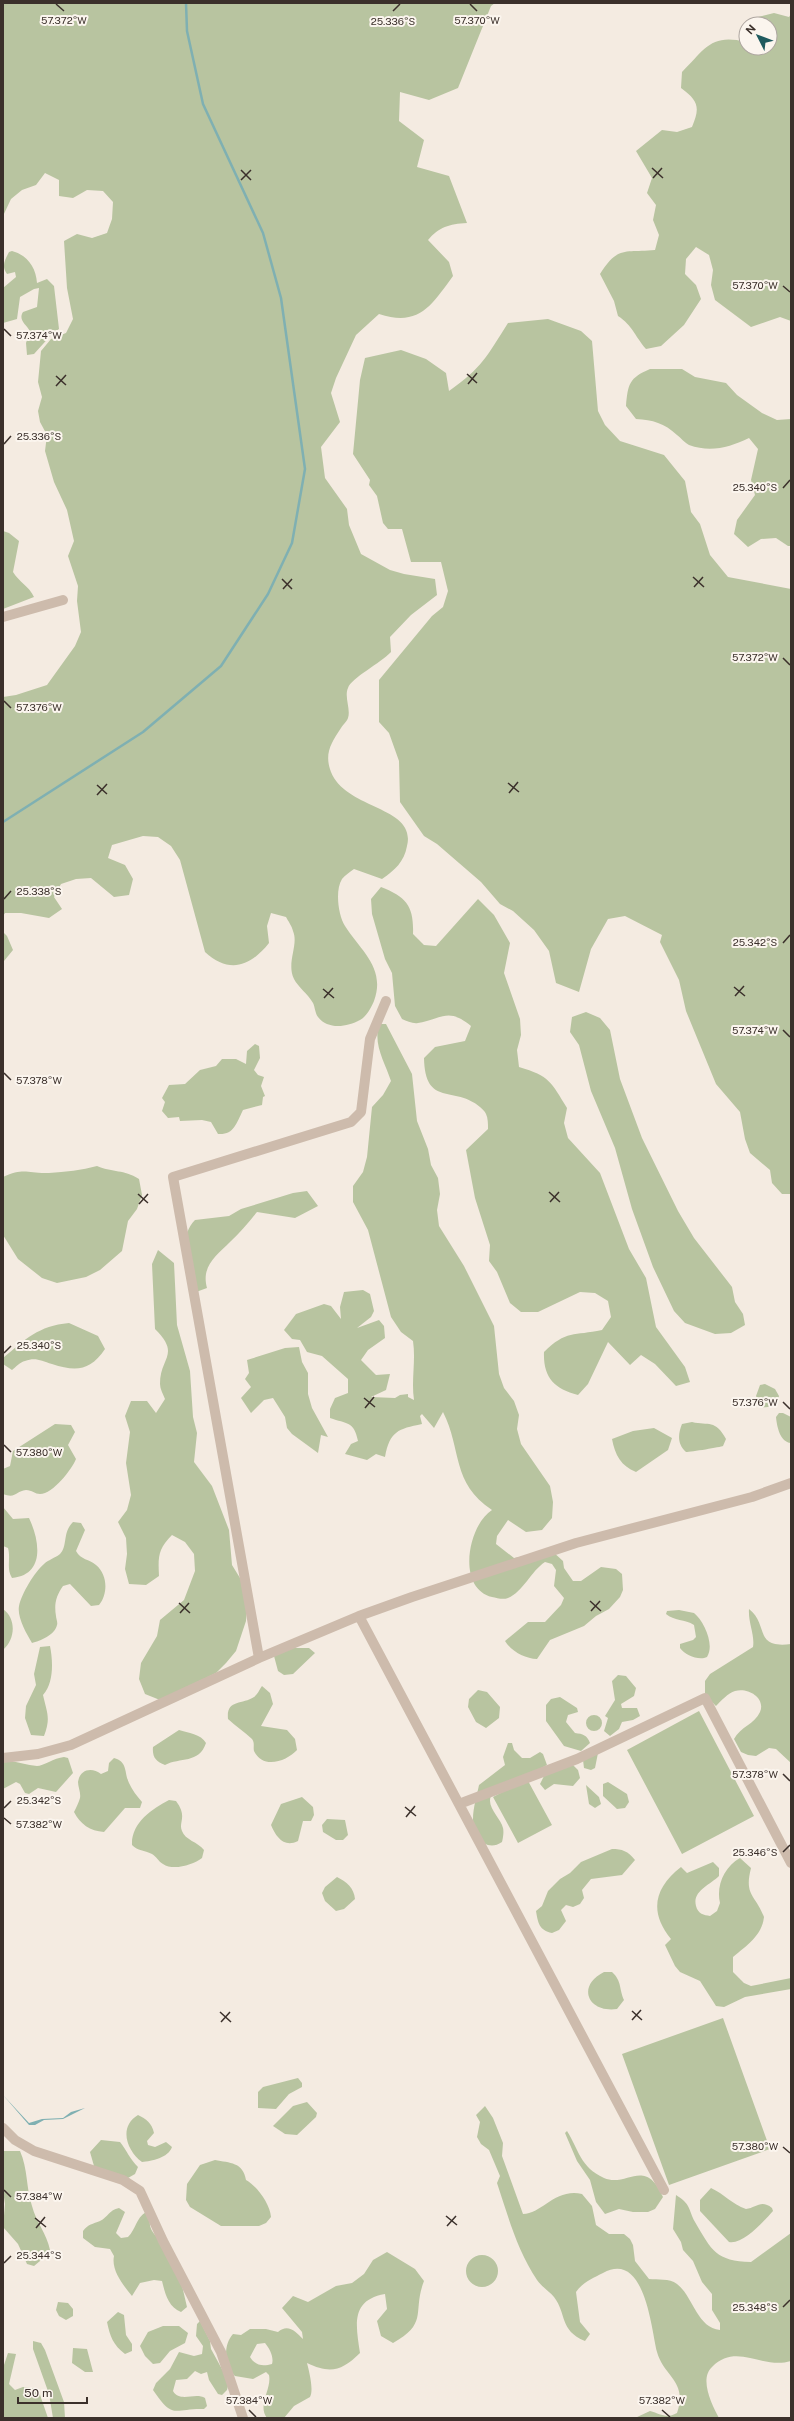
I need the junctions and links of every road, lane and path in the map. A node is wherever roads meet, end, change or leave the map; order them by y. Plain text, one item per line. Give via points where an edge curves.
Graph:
1 (63, 600) dead end
2 (3, 617) edge
3 (386, 1001) dead end
4 (791, 1482) edge
5 (359, 1616) junction
6 (259, 1658) junction
7 (3, 1758) edge
8 (459, 1804) junction
9 (791, 1863) edge
10 (3, 2128) edge
11 (664, 2190) dead end
12 (243, 2418) edge

1 - 2 street
3 - 6 street via 370,1039 361,1112 351,1122 173,1177
4 - 5 street via 752,1497 576,1543
5 - 6 street
5 - 8 street
6 - 7 street via 71,1745 38,1754
8 - 9 street via 577,1759 705,1698
8 - 11 street
10 - 12 street via 15,2140 34,2151 123,2180 140,2190 163,2241 221,2352

